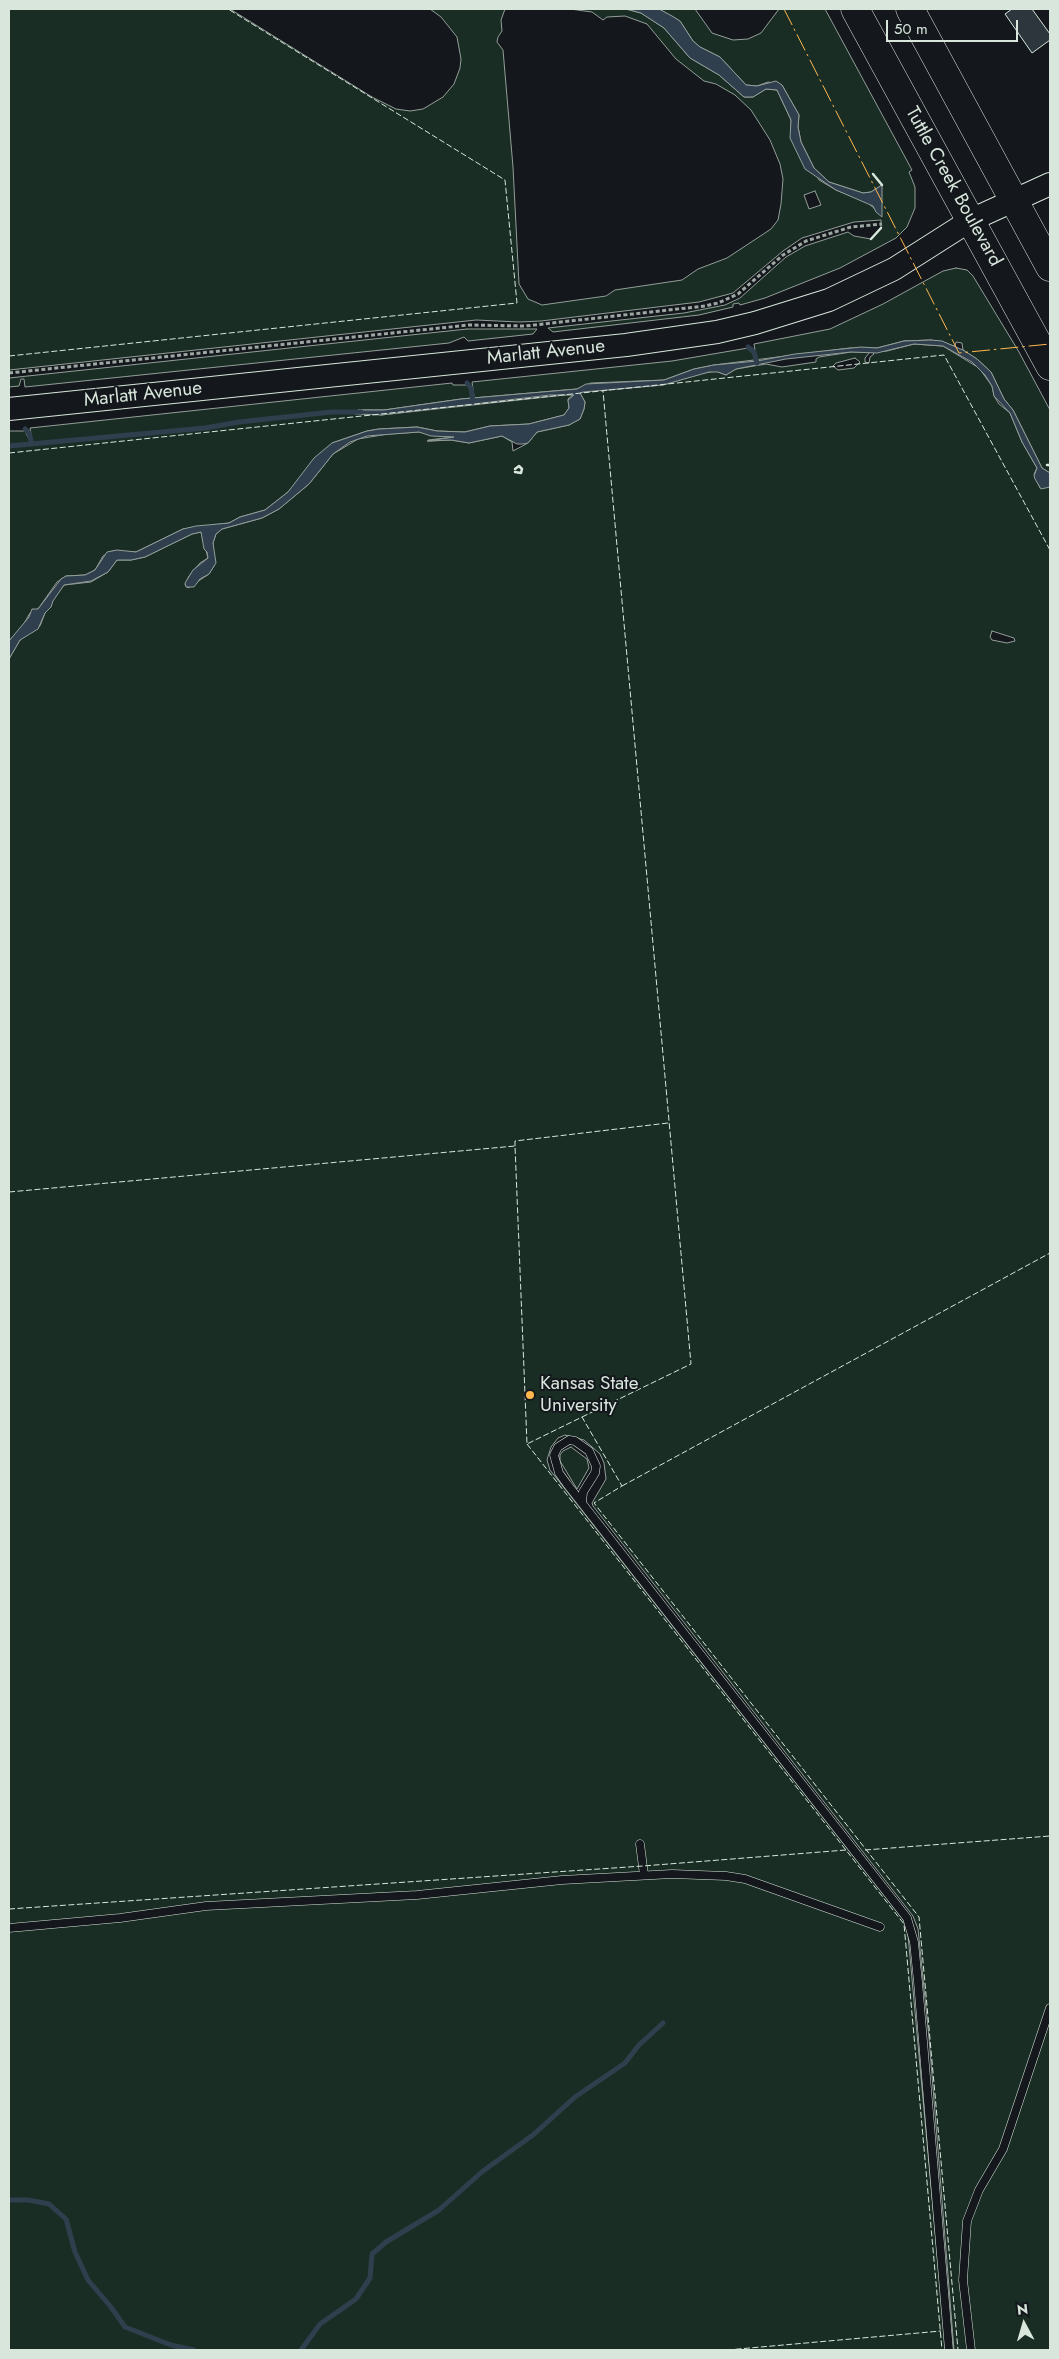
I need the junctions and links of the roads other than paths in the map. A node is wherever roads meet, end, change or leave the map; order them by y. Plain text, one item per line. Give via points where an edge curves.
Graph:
1 (855, 9) edge
2 (910, 9) edge
3 (1050, 184) edge
4 (1013, 199) junction
5 (971, 220) junction
6 (1050, 267) edge
7 (1050, 366) edge
8 (9, 409) edge
9 (582, 1503) junction
10 (640, 1844) dead end
11 (644, 1875) junction
12 (880, 1927) dead end
13 (9, 1928) edge
14 (1050, 2008) edge
15 (949, 2350) edge
16 (971, 2350) edge

1 - 5 highway, Tuttle Creek Boulevard
2 - 4 highway
3 - 4 main road, Marlatt Avenue
4 - 5 main road, Marlatt Avenue
4 - 6 highway
5 - 7 highway, Tuttle Creek Boulevard
5 - 8 main road, Marlatt Avenue via 894,269 829,300 717,332 626,345
9 - 9 lane via 559,1473 555,1462 558,1447 569,1440 589,1451 596,1466 595,1474 583,1492
9 - 15 lane via 907,1918 914,1942 919,1992
10 - 11 lane
11 - 12 lane via 705,1874 745,1879
11 - 13 lane via 408,1896 206,1906
14 - 16 lane via 1003,2149 978,2190 967,2221 963,2280

